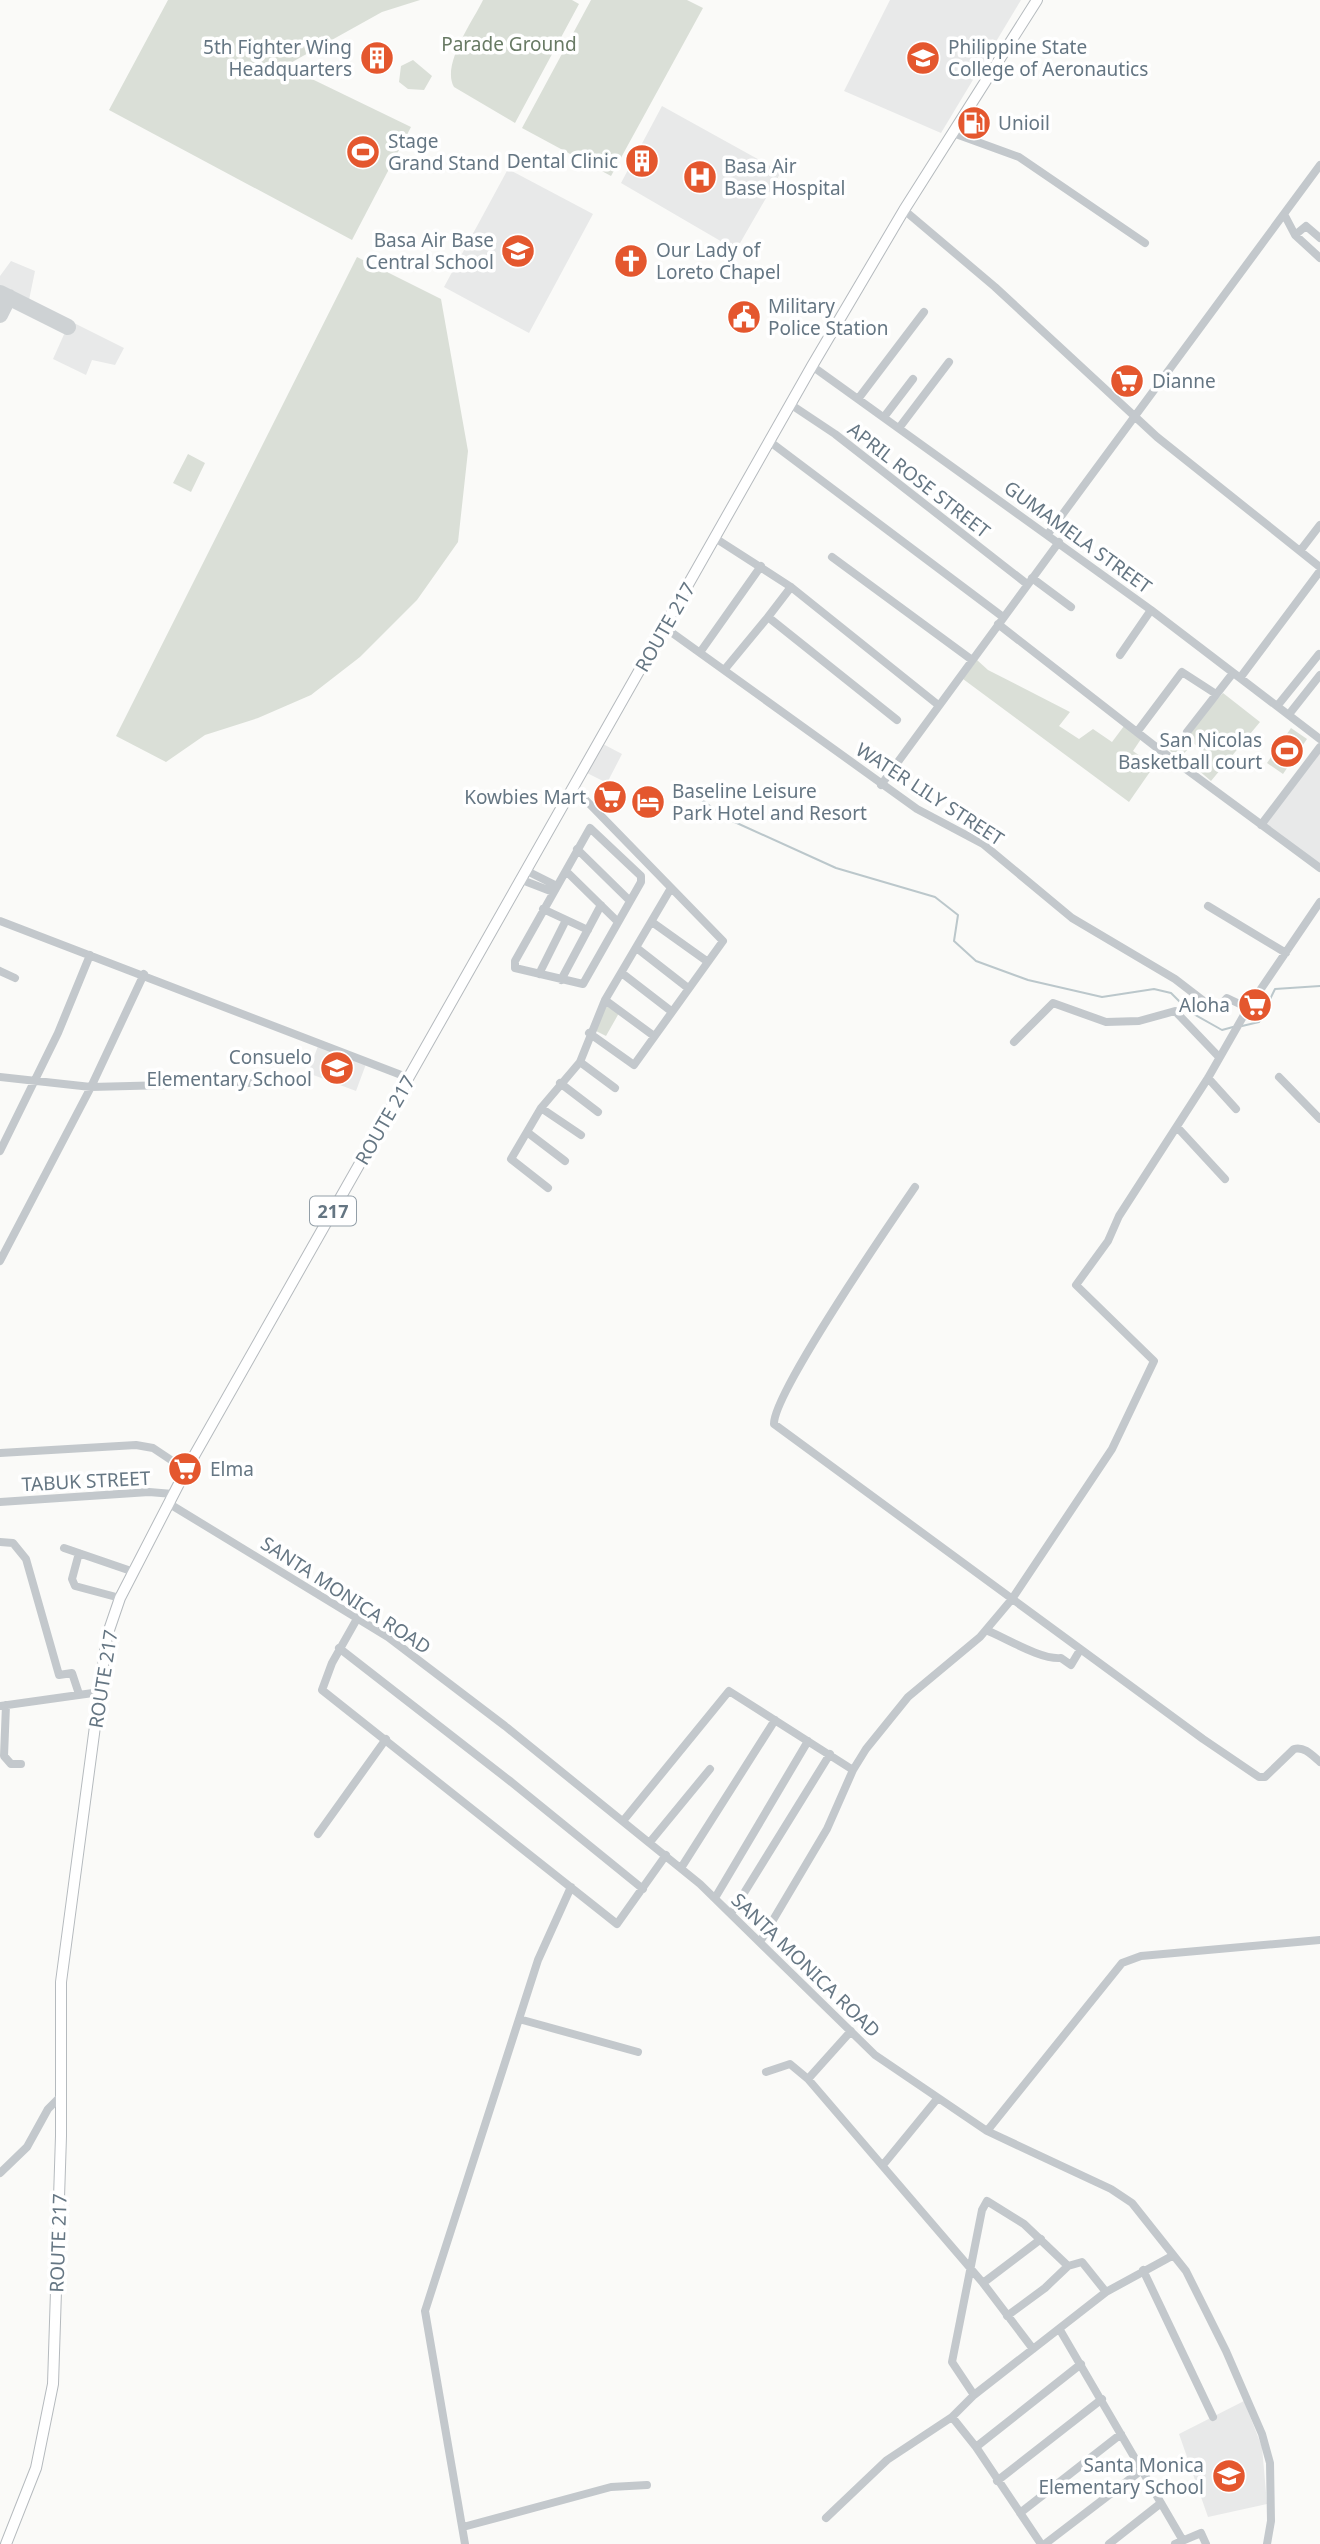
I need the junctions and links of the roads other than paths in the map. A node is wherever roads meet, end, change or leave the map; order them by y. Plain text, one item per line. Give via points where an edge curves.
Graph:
1 (1037, 0) edge
2 (953, 133) junction
3 (1320, 165) edge
4 (904, 210) junction
5 (1284, 214) junction
6 (1294, 235) junction
7 (1320, 237) edge
8 (1145, 243) dead end
9 (1320, 258) edge
10 (924, 312) dead end
11 (949, 362) dead end
12 (812, 366) junction
13 (913, 379) dead end
14 (858, 399) junction
15 (790, 404) junction
16 (884, 417) junction
17 (1134, 417) junction
18 (899, 428) junction
19 (769, 441) junction
20 (1320, 525) edge
21 (1048, 534) junction
22 (715, 538) junction
23 (1059, 542) junction
24 (1300, 551) junction
25 (832, 557) dead end
26 (761, 566) junction
27 (1320, 569) edge
28 (1030, 581) junction
29 (791, 587) junction
30 (1071, 607) dead end
31 (1152, 610) junction
32 (768, 617) junction
33 (1000, 621) junction
34 (664, 627) junction
35 (701, 651) junction
36 (1319, 654) edge
37 (1119, 655) dead end
38 (972, 660) junction
39 (725, 669) junction
40 (1237, 675) junction
41 (1320, 675) edge
42 (1216, 694) junction
43 (937, 704) junction
44 (1278, 705) junction
45 (1290, 713) junction
46 (897, 720) dead end
47 (1137, 732) junction
48 (1187, 732) dead end
49 (1320, 740) edge
50 (1320, 747) edge
51 (881, 785) junction
52 (574, 788) junction
53 (1261, 825) junction
54 (577, 849) junction
55 (1320, 869) edge
56 (566, 871) junction
57 (524, 875) junction
58 (671, 888) junction
59 (555, 889) junction
60 (629, 900) junction
61 (1320, 902) edge
62 (601, 905) junction
63 (1208, 906) dead end
64 (542, 909) junction
65 (566, 920) junction
66 (0, 921) edge
67 (618, 922) junction
68 (652, 922) junction
69 (588, 930) junction
70 (638, 949) junction
71 (1286, 953) junction
72 (90, 955) junction
73 (708, 962) junction
74 (0, 971) edge
75 (144, 974) junction
76 (539, 974) junction
77 (623, 975) junction
78 (15, 978) dead end
79 (561, 979) junction
80 (688, 988) junction
81 (605, 1000) junction
82 (1248, 1008) junction
83 (671, 1011) junction
84 (589, 1033) junction
85 (654, 1036) junction
86 (1014, 1042) dead end
87 (1219, 1057) junction
88 (580, 1062) junction
89 (0, 1077) edge
90 (1279, 1077) dead end
91 (410, 1078) junction
92 (1208, 1078) junction
93 (34, 1080) junction
94 (284, 1082) dead end
95 (559, 1083) junction
96 (91, 1087) junction
97 (615, 1088) dead end
98 (541, 1108) junction
99 (1236, 1109) dead end
100 (598, 1112) dead end
101 (1320, 1119) edge
102 (1177, 1127) junction
103 (527, 1132) junction
104 (581, 1135) dead end
105 (0, 1151) edge
106 (565, 1161) dead end
107 (1225, 1178) dead end
108 (915, 1187) dead end
109 (548, 1188) dead end
110 (0, 1261) edge
111 (0, 1453) edge
112 (186, 1470) junction
113 (170, 1498) junction
114 (0, 1502) edge
115 (0, 1542) edge
116 (64, 1548) dead end
117 (79, 1553) junction
118 (134, 1572) junction
119 (120, 1598) junction
120 (1012, 1599) junction
121 (358, 1617) junction
122 (986, 1630) junction
123 (339, 1648) junction
124 (1080, 1650) junction
125 (100, 1692) junction
126 (79, 1694) junction
127 (3, 1706) edge
128 (775, 1720) junction
129 (386, 1739) junction
130 (808, 1741) junction
131 (830, 1755) junction
132 (1320, 1762) edge
133 (21, 1764) dead end
134 (710, 1769) dead end
135 (853, 1770) junction
136 (623, 1821) junction
137 (317, 1834) dead end
138 (650, 1842) junction
139 (666, 1856) junction
140 (681, 1868) junction
141 (571, 1887) junction
142 (643, 1889) junction
143 (715, 1898) junction
144 (731, 1914) junction
145 (1320, 1940) edge
146 (760, 1942) junction
147 (519, 2019) junction
148 (851, 2031) junction
149 (638, 2052) dead end
150 (766, 2072) dead end
151 (808, 2078) junction
152 (61, 2096) junction
153 (937, 2099) junction
154 (987, 2131) junction
155 (883, 2165) junction
156 (0, 2173) edge
157 (1041, 2239) junction
158 (1172, 2256) junction
159 (1068, 2266) junction
160 (971, 2269) junction
161 (1143, 2270) junction
162 (983, 2283) junction
163 (1106, 2292) junction
164 (1007, 2316) junction
165 (1060, 2330) junction
166 (1033, 2349) junction
167 (1081, 2364) junction
168 (974, 2395) junction
169 (1102, 2399) junction
170 (952, 2417) junction
171 (1213, 2417) dead end
172 (1121, 2434) junction
173 (976, 2447) junction
174 (1143, 2469) junction
175 (997, 2481) junction
176 (647, 2485) dead end
177 (1161, 2503) junction
178 (1020, 2513) junction
179 (826, 2518) dead end
180 (463, 2527) junction
181 (1178, 2541) edge
182 (6, 2544) edge
183 (466, 2544) edge
184 (1043, 2544) edge
185 (1109, 2544) edge
186 (1206, 2544) edge
187 (1267, 2544) edge

1 - 2 main road, ROUTE 217 / 217
2 - 4 main road, ROUTE 217 / 217
2 - 8 street via 1019,157
3 - 5 street
4 - 12 main road, ROUTE 217 / 217
4 - 17 street via 995,287
5 - 6 street
5 - 17 street
6 - 7 street via 1306,226
6 - 9 street
10 - 14 street
11 - 18 street
12 - 14 street, GUMAMELA STREET
12 - 15 main road, ROUTE 217 / 217
13 - 16 street
14 - 16 street, GUMAMELA STREET
15 - 19 main road, ROUTE 217 / 217
15 - 28 street, APRIL ROSE STREET
16 - 18 street, GUMAMELA STREET
17 - 21 street
17 - 24 street
18 - 21 street, GUMAMELA STREET
19 - 22 main road, ROUTE 217 / 217
19 - 33 street
20 - 24 street
21 - 23 street, GUMAMELA STREET
22 - 26 street
22 - 34 main road, ROUTE 217 / 217
23 - 28 street
23 - 31 street, GUMAMELA STREET
24 - 27 street
25 - 38 street
26 - 29 street
26 - 35 street
27 - 40 street via 1282,625
28 - 30 street, APRIL ROSE STREET
28 - 33 street
29 - 32 street
29 - 43 street
31 - 37 street
31 - 40 street, GUMAMELA STREET
32 - 39 street
32 - 46 street
33 - 38 street
33 - 47 street
34 - 35 street, WATER LILY STREET
34 - 52 main road, ROUTE 217 / 217
35 - 39 street, WATER LILY STREET
36 - 44 street
38 - 43 street
39 - 51 street, WATER LILY STREET
40 - 42 street
40 - 44 street, GUMAMELA STREET
41 - 45 street
42 - 47 street via 1182,672
42 - 48 street
43 - 51 street
44 - 45 street, GUMAMELA STREET
45 - 49 street, GUMAMELA STREET
47 - 53 street
50 - 53 street
51 - 82 street, WATER LILY STREET via 983,844 1072,918 1175,979 1214,1009 1227,998
52 - 57 main road, ROUTE 217 / 217
52 - 58 street
53 - 55 street
54 - 56 street
54 - 60 street
54 - 60 street via 587,829 593,830 640,876
56 - 59 street
56 - 62 street
57 - 59 street
57 - 91 main road, ROUTE 217 / 217
58 - 68 street
58 - 73 street via 723,942
59 - 64 street
60 - 67 street
61 - 71 street
62 - 67 street
62 - 69 street
63 - 71 street
64 - 65 street
64 - 76 street via 514,965
65 - 69 street
65 - 76 street
66 - 72 street
67 - 79 street via 585,982
68 - 70 street
68 - 73 street
69 - 79 street
70 - 77 street
70 - 80 street
71 - 82 street
72 - 75 street
72 - 93 street
73 - 80 street
74 - 78 street
75 - 91 street
75 - 96 street
76 - 79 street
77 - 81 street
77 - 83 street
80 - 83 street
81 - 84 street
81 - 85 street
82 - 87 street
83 - 85 street
84 - 85 street via 634,1065
84 - 88 street
86 - 87 street via 1052,1003 1106,1022 1139,1021 1175,1011
87 - 92 street
88 - 95 street
88 - 97 street
89 - 93 street
90 - 101 street
91 - 112 main road, ROUTE 217 / 217
92 - 99 street
92 - 102 street
93 - 96 street
93 - 105 street
94 - 96 street
95 - 98 street
95 - 100 street
96 - 110 street
98 - 103 street
98 - 104 street
102 - 107 street
102 - 120 street via 1076,1285 1155,1365 1112,1449
103 - 106 street
103 - 109 street via 511,1159
108 - 120 street via 808,1355 776,1409 774,1424
111 - 112 street via 136,1445 153,1448
112 - 113 main road, ROUTE 217 / 217
113 - 114 street, TABUK STREET via 149,1492
113 - 118 main road, ROUTE 217 / 217
113 - 121 street, SANTA MONICA ROAD
115 - 126 street via 13,1543 26,1559 59,1675 72,1674
116 - 117 street
117 - 118 street
117 - 119 street via 72,1579 75,1586
118 - 119 main road, ROUTE 217 / 217
119 - 125 main road, ROUTE 217 / 217 via 107,1636
120 - 122 street
120 - 124 street
121 - 123 street
121 - 136 street, SANTA MONICA ROAD
122 - 124 street via 1030,1651 1061,1657 1071,1665
122 - 135 street via 908,1697
123 - 129 street via 322,1690
123 - 142 street
124 - 132 street via 1259,1777 1265,1777 1294,1749 1309,1752
125 - 126 street
125 - 152 main road, ROUTE 217 / 217 via 61,1982
126 - 127 street
127 - 133 street via 4,1756 11,1764
128 - 130 street
128 - 136 street via 734,1691 725,1693
128 - 140 street
129 - 137 street
129 - 141 street
130 - 131 street
130 - 143 street
131 - 135 street
131 - 144 street
134 - 138 street
135 - 146 street via 827,1829
136 - 138 street, SANTA MONICA ROAD
138 - 139 street, SANTA MONICA ROAD
139 - 140 street, SANTA MONICA ROAD
139 - 142 street
140 - 143 street, SANTA MONICA ROAD
141 - 142 street via 617,1924
141 - 147 street via 538,1960
143 - 144 street, SANTA MONICA ROAD
144 - 146 street, SANTA MONICA ROAD
145 - 154 street via 1141,1956 1122,1963
146 - 148 street, SANTA MONICA ROAD
147 - 149 street
147 - 180 street via 425,2311
148 - 151 street
148 - 153 street, SANTA MONICA ROAD via 875,2055
150 - 151 street via 790,2064
151 - 155 street
152 - 156 street via 48,2109 27,2147
152 - 182 main road, ROUTE 217 / 217 via 53,2384 36,2468
153 - 154 street, SANTA MONICA ROAD
153 - 155 street
154 - 158 street, SANTA MONICA ROAD via 1128,2199
155 - 160 street
157 - 159 street
157 - 160 street via 987,2201
157 - 162 street
158 - 161 street
158 - 187 street, SANTA MONICA ROAD via 1186,2271 1215,2328 1262,2434 1269,2463
159 - 163 street via 1082,2262
159 - 164 street
160 - 162 street
160 - 168 street via 952,2362
161 - 163 street
161 - 171 street
162 - 164 street
163 - 165 street
164 - 166 street
165 - 166 street
165 - 167 street
166 - 168 street
167 - 169 street
167 - 173 street
168 - 170 street
169 - 172 street
169 - 175 street
170 - 173 street
170 - 179 street via 887,2460
172 - 174 street
172 - 178 street
173 - 175 street
174 - 177 street
174 - 184 street
175 - 178 street
176 - 180 street via 611,2487
177 - 181 street
177 - 185 street
178 - 184 street
180 - 183 street
181 - 186 street via 1201,2533

